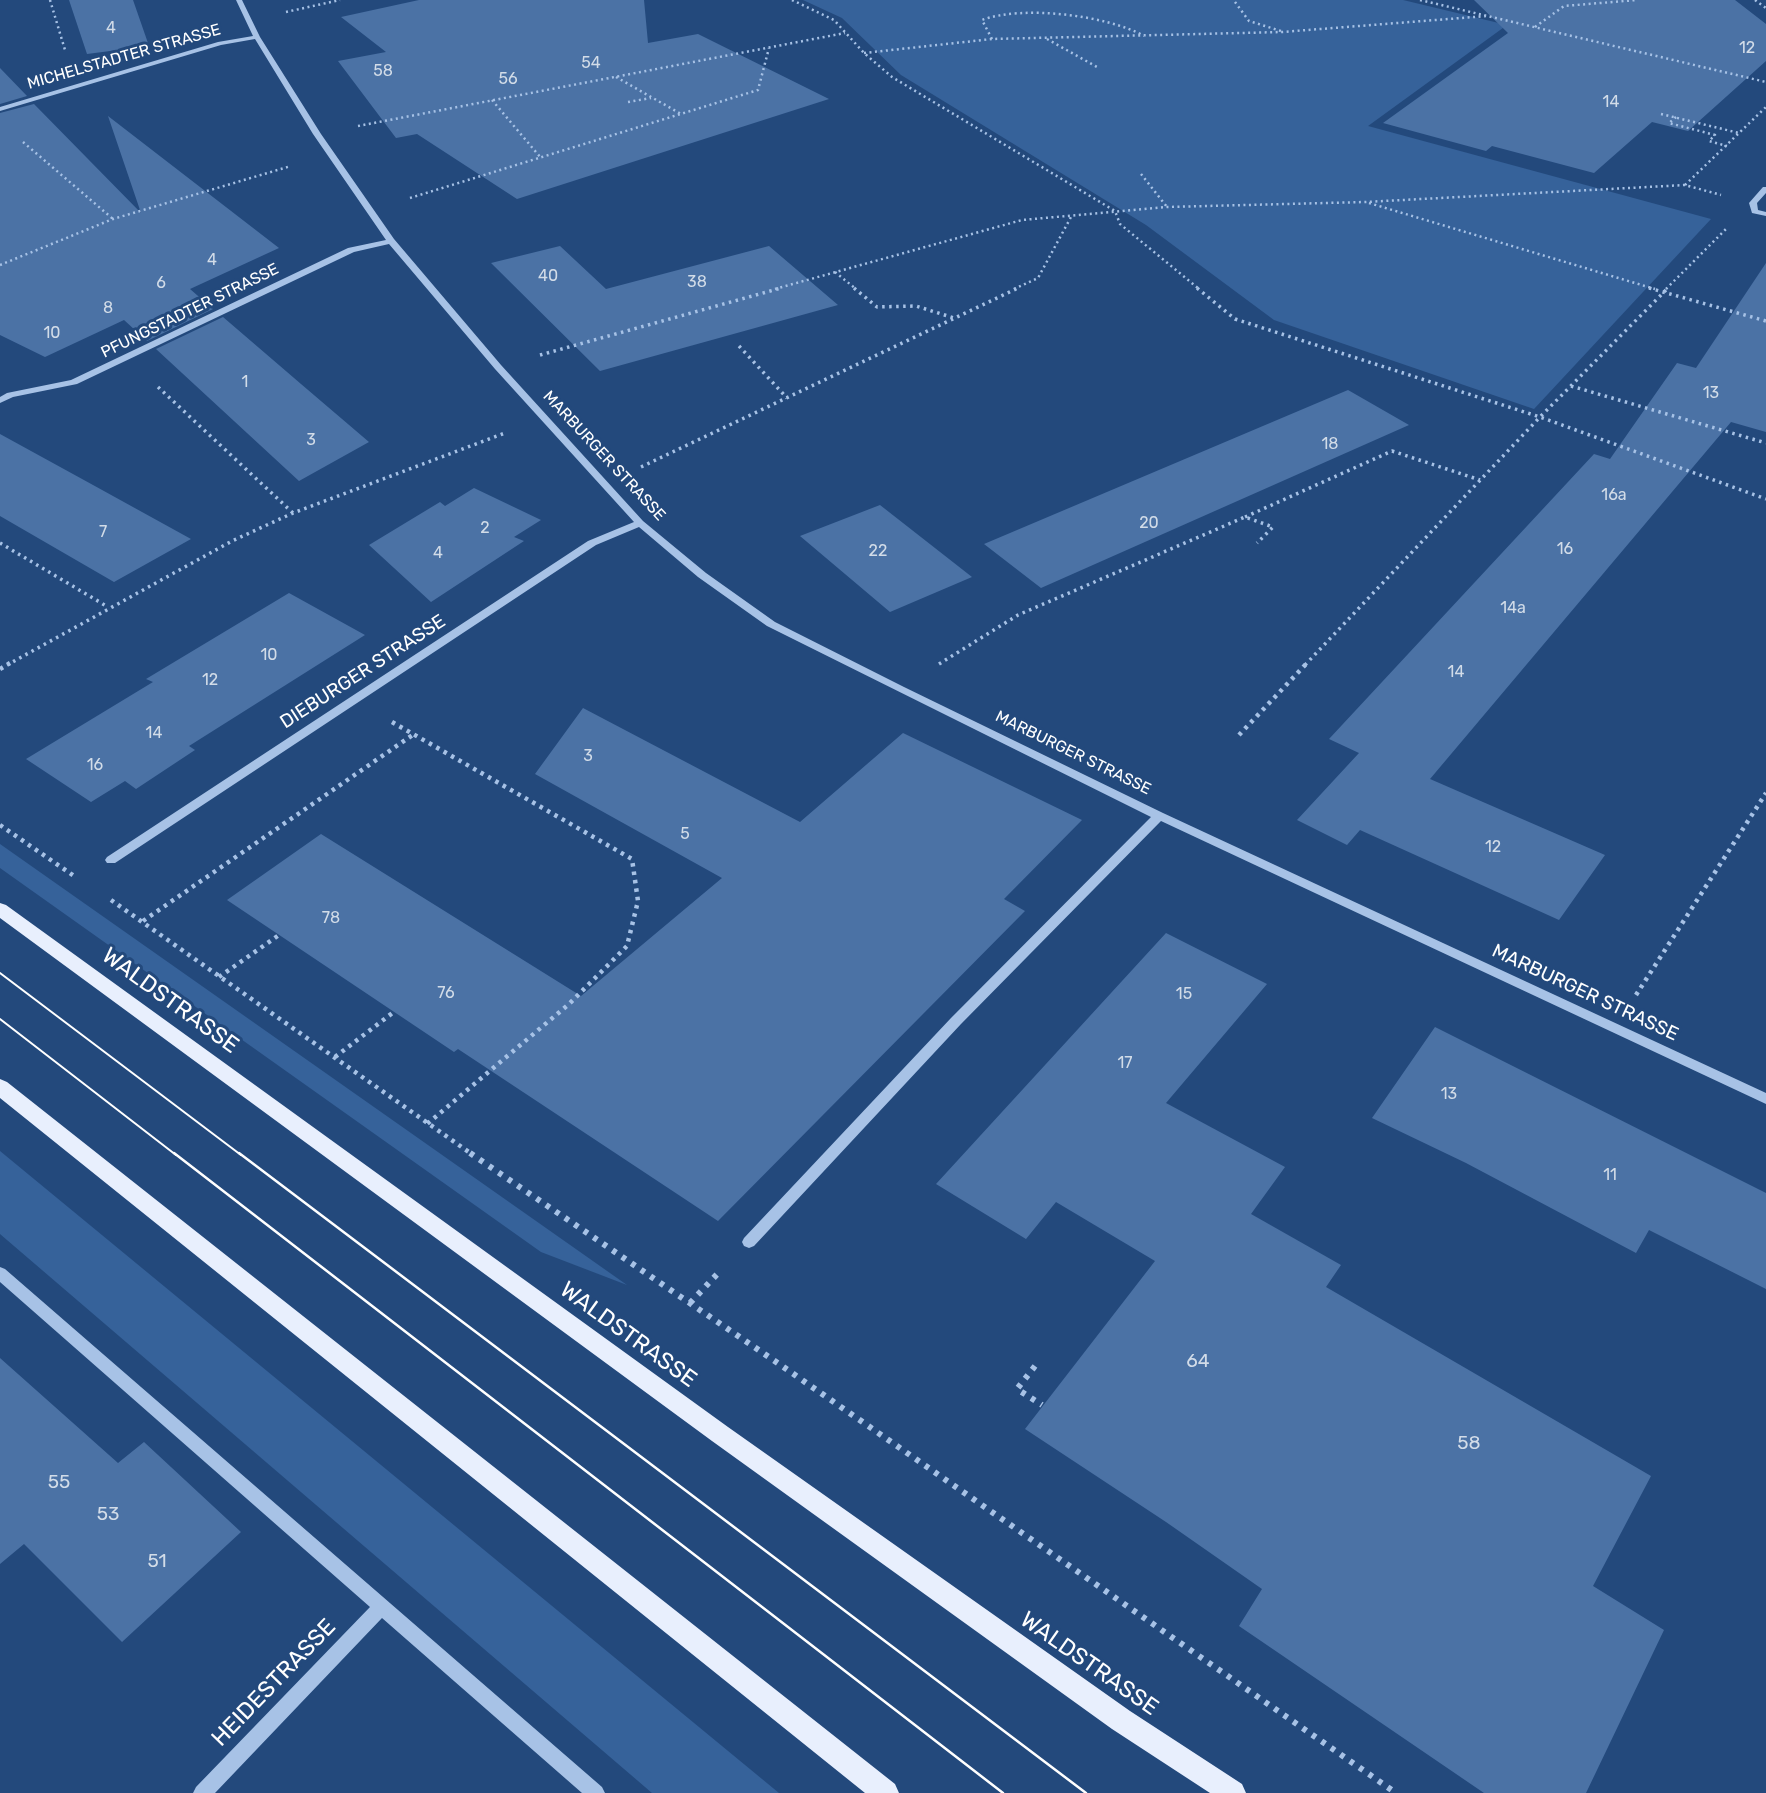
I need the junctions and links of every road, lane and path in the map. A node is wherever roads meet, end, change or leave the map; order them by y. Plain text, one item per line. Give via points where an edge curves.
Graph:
1 (50, 0) edge
2 (239, 0) edge
3 (340, 0) edge
4 (792, 0) edge
5 (1420, 0) edge
6 (1558, 0) edge
7 (1600, 0) edge
8 (1637, 0) edge
9 (1755, 0) edge
10 (1235, 2) dead end
11 (1604, 3) junction
12 (1564, 6) junction
13 (1014, 7) dead end
14 (1766, 8) edge
15 (1003, 9) dead end
16 (1487, 16) junction
17 (248, 20) junction
18 (1535, 27) junction
19 (1282, 32) junction
20 (846, 33) junction
21 (1145, 36) junction
22 (257, 37) junction
23 (992, 39) junction
24 (1047, 39) junction
25 (769, 48) junction
26 (864, 53) junction
27 (1097, 67) dead end
28 (616, 77) junction
29 (1766, 82) edge
30 (76, 84) junction
31 (652, 97) junction
32 (492, 100) junction
33 (628, 103) dead end
34 (1766, 107) edge
35 (0, 109) edge
36 (681, 114) junction
37 (1661, 114) dead end
38 (1676, 117) junction
39 (1740, 133) junction
40 (317, 134) junction
41 (14, 135) dead end
42 (1727, 146) junction
43 (334, 157) junction
44 (541, 158) junction
45 (1141, 174) dead end
46 (1685, 185) junction
47 (1766, 189) edge
48 (1365, 202) junction
49 (1167, 207) junction
50 (1754, 207) junction
51 (1115, 211) junction
52 (368, 212) junction
53 (1766, 214) edge
54 (1072, 216) junction
55 (113, 219) junction
56 (1730, 225) dead end
57 (391, 241) junction
58 (0, 265) edge
59 (835, 272) junction
60 (1664, 292) junction
61 (955, 318) junction
62 (1766, 321) edge
63 (739, 346) dead end
64 (122, 360) junction
65 (498, 367) junction
66 (1571, 386) junction
67 (787, 398) junction
68 (0, 400) edge
69 (1540, 417) junction
70 (544, 418) junction
71 (1766, 443) edge
72 (1480, 480) junction
73 (604, 485) junction
74 (1766, 499) edge
75 (293, 513) junction
76 (1245, 517) junction
77 (640, 523) junction
78 (0, 542) edge
79 (1257, 543) dead end
80 (109, 607) junction
81 (0, 669) edge
82 (900, 689) junction
83 (353, 700) junction
84 (414, 734) junction
85 (1239, 735) dead end
86 (1766, 793) edge
87 (1159, 816) junction
88 (0, 825) edge
89 (111, 860) dead end
90 (81, 880) dead end
91 (102, 894) dead end
92 (0, 909) edge
93 (143, 921) junction
94 (279, 935) dead end
95 (219, 977) junction
96 (395, 1012) dead end
97 (1614, 1028) junction
98 (335, 1057) junction
99 (0, 1087) edge
100 (1766, 1099) edge
101 (427, 1124) junction
102 (748, 1242) dead end
103 (0, 1273) edge
104 (1035, 1366) dead end
105 (1042, 1405) dead end
106 (382, 1607) junction
107 (202, 1793) edge
108 (596, 1793) edge
109 (886, 1793) edge
110 (1233, 1793) edge
111 (1396, 1793) edge

1 - 30 path
2 - 17 street, MARBURGER STRASSE
3 - 17 path
4 - 20 path via 834,20
5 - 16 path
6 - 12 path
7 - 11 path
8 - 11 path
9 - 14 path
10 - 19 path via 1249,21
11 - 12 path
12 - 18 path
13 - 21 path via 1044,9
15 - 23 path via 982,20
16 - 18 path
16 - 19 path
17 - 22 street, MARBURGER STRASSE
18 - 29 path
19 - 21 path
20 - 25 path
20 - 26 path
21 - 24 path
22 - 30 street, MICHELSTADTER STRASSE
22 - 40 street, MARBURGER STRASSE
23 - 24 path
23 - 26 path
24 - 27 path
25 - 28 path
25 - 36 path via 758,90
26 - 51 path via 892,77
28 - 31 path
28 - 32 path
30 - 35 street, MICHELSTADTER STRASSE
31 - 33 path
31 - 36 path
32 - 40 path
32 - 44 path
34 - 39 path
36 - 44 path
37 - 38 path
38 - 39 path
38 - 42 path via 1668,123 1715,135 1709,141
39 - 42 path
40 - 43 street, MARBURGER STRASSE
41 - 55 path
42 - 46 path
43 - 52 street, MARBURGER STRASSE
43 - 55 path via 285,167
44 - 52 path
45 - 49 path
46 - 48 path
46 - 50 path
47 - 50 street
48 - 49 path
48 - 60 path
49 - 51 path
50 - 53 street
51 - 54 path
51 - 69 path via 1120,224 1235,318
52 - 57 street, MARBURGER STRASSE
54 - 59 path via 1022,220
54 - 61 path via 1038,278
55 - 58 path
56 - 60 path
57 - 64 street, PFUNGSTADTER STRASSE via 351,250
57 - 65 street, MARBURGER STRASSE
59 - 61 path via 877,307 920,305
59 - 65 path
60 - 62 path
60 - 66 path
61 - 67 path
63 - 67 path
64 - 68 street, PFUNGSTADTER STRASSE via 74,382
64 - 75 path via 146,375
65 - 70 street, MARBURGER STRASSE
66 - 69 path
66 - 71 path
67 - 73 path
69 - 72 path
69 - 74 path
70 - 73 street, MARBURGER STRASSE
70 - 75 path
72 - 76 path via 1392,451
72 - 85 path
73 - 77 street, MARBURGER STRASSE
75 - 80 path
76 - 79 path via 1273,527
76 - 82 path via 1018,615
77 - 82 street, MARBURGER STRASSE via 771,624
77 - 83 street, DIEBURGER STRASSE via 592,543
78 - 80 path
80 - 81 path
82 - 87 street, MARBURGER STRASSE
83 - 84 path
83 - 89 street, DIEBURGER STRASSE
84 - 93 path
84 - 101 path via 632,859 638,901 627,946 569,1004
86 - 97 path
87 - 97 street, MARBURGER STRASSE
87 - 102 street, MARBURGER STRASSE via 956,1021
88 - 90 path
91 - 93 path
92 - 110 main road, WALDSTRASSE via 731,1442 1121,1720
93 - 95 path
94 - 95 path
95 - 98 path
96 - 98 path
97 - 100 street, MARBURGER STRASSE
98 - 101 path
99 - 109 main road
101 - 111 path
103 - 106 street
104 - 105 path via 1017,1389
106 - 107 street, HEIDESTRASSE
106 - 108 street

